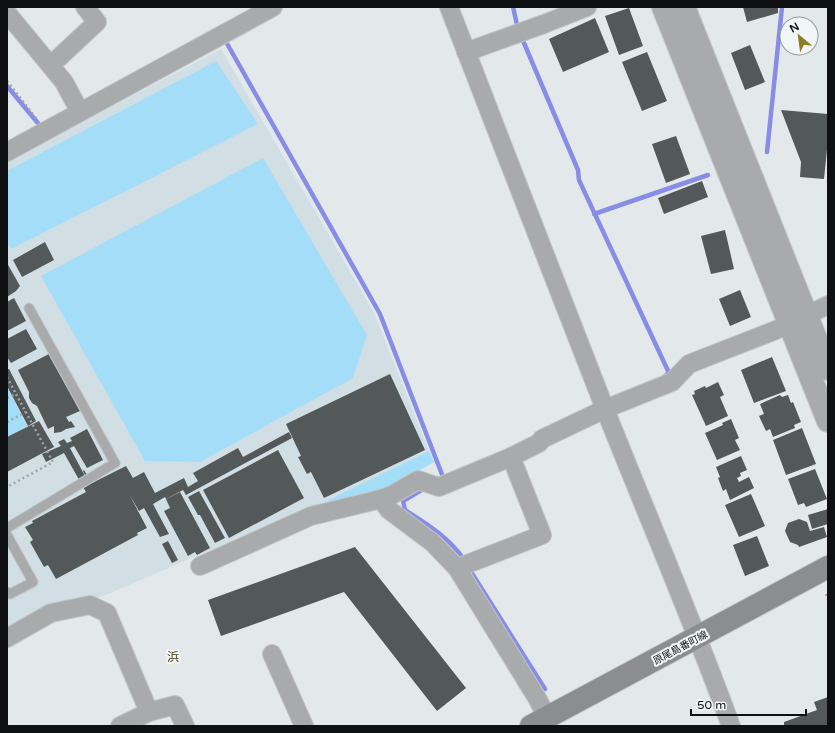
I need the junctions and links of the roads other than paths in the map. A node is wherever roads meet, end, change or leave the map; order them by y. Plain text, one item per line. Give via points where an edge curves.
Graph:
1 (85, 7) edge
2 (273, 7) edge
3 (449, 7) edge
4 (587, 7) edge
5 (663, 7) edge
6 (684, 7) edge
7 (7, 13) edge
8 (466, 52) junction
9 (51, 65) junction
10 (80, 112) junction
11 (7, 152) edge
12 (828, 305) edge
13 (29, 308) dead end
14 (798, 319) junction
15 (828, 369) edge
16 (605, 409) junction
17 (828, 421) edge
18 (511, 457) junction
19 (381, 499) junction
20 (7, 528) edge
21 (7, 535) edge
22 (200, 566) dead end
23 (463, 566) junction
24 (828, 567) edge
25 (7, 592) edge
26 (7, 638) edge
27 (697, 638) junction
28 (272, 654) dead end
29 (149, 712) junction
30 (539, 722) edge
31 (120, 726) edge
32 (185, 726) edge
33 (304, 726) edge
34 (731, 726) edge

1 - 9 street via 97,22
2 - 10 street
3 - 8 street
4 - 8 street
5 - 14 street
6 - 14 street
7 - 9 street
8 - 16 street
9 - 10 street via 64,82
10 - 11 street
12 - 14 street
13 - 20 lane via 115,463
14 - 15 street
14 - 16 street via 689,364 672,382
14 - 17 street
16 - 18 street
16 - 27 street
18 - 19 street via 439,487 418,480
18 - 23 street via 542,535
19 - 22 street via 311,516
19 - 23 street via 389,510
21 - 25 lane via 33,582 10,594
23 - 30 street via 537,698
24 - 27 main road, 原尾島番町線
26 - 29 street via 51,613 90,605 107,614
27 - 30 main road, 原尾島番町線
27 - 34 street
28 - 33 street
29 - 31 street
29 - 32 street via 175,705

